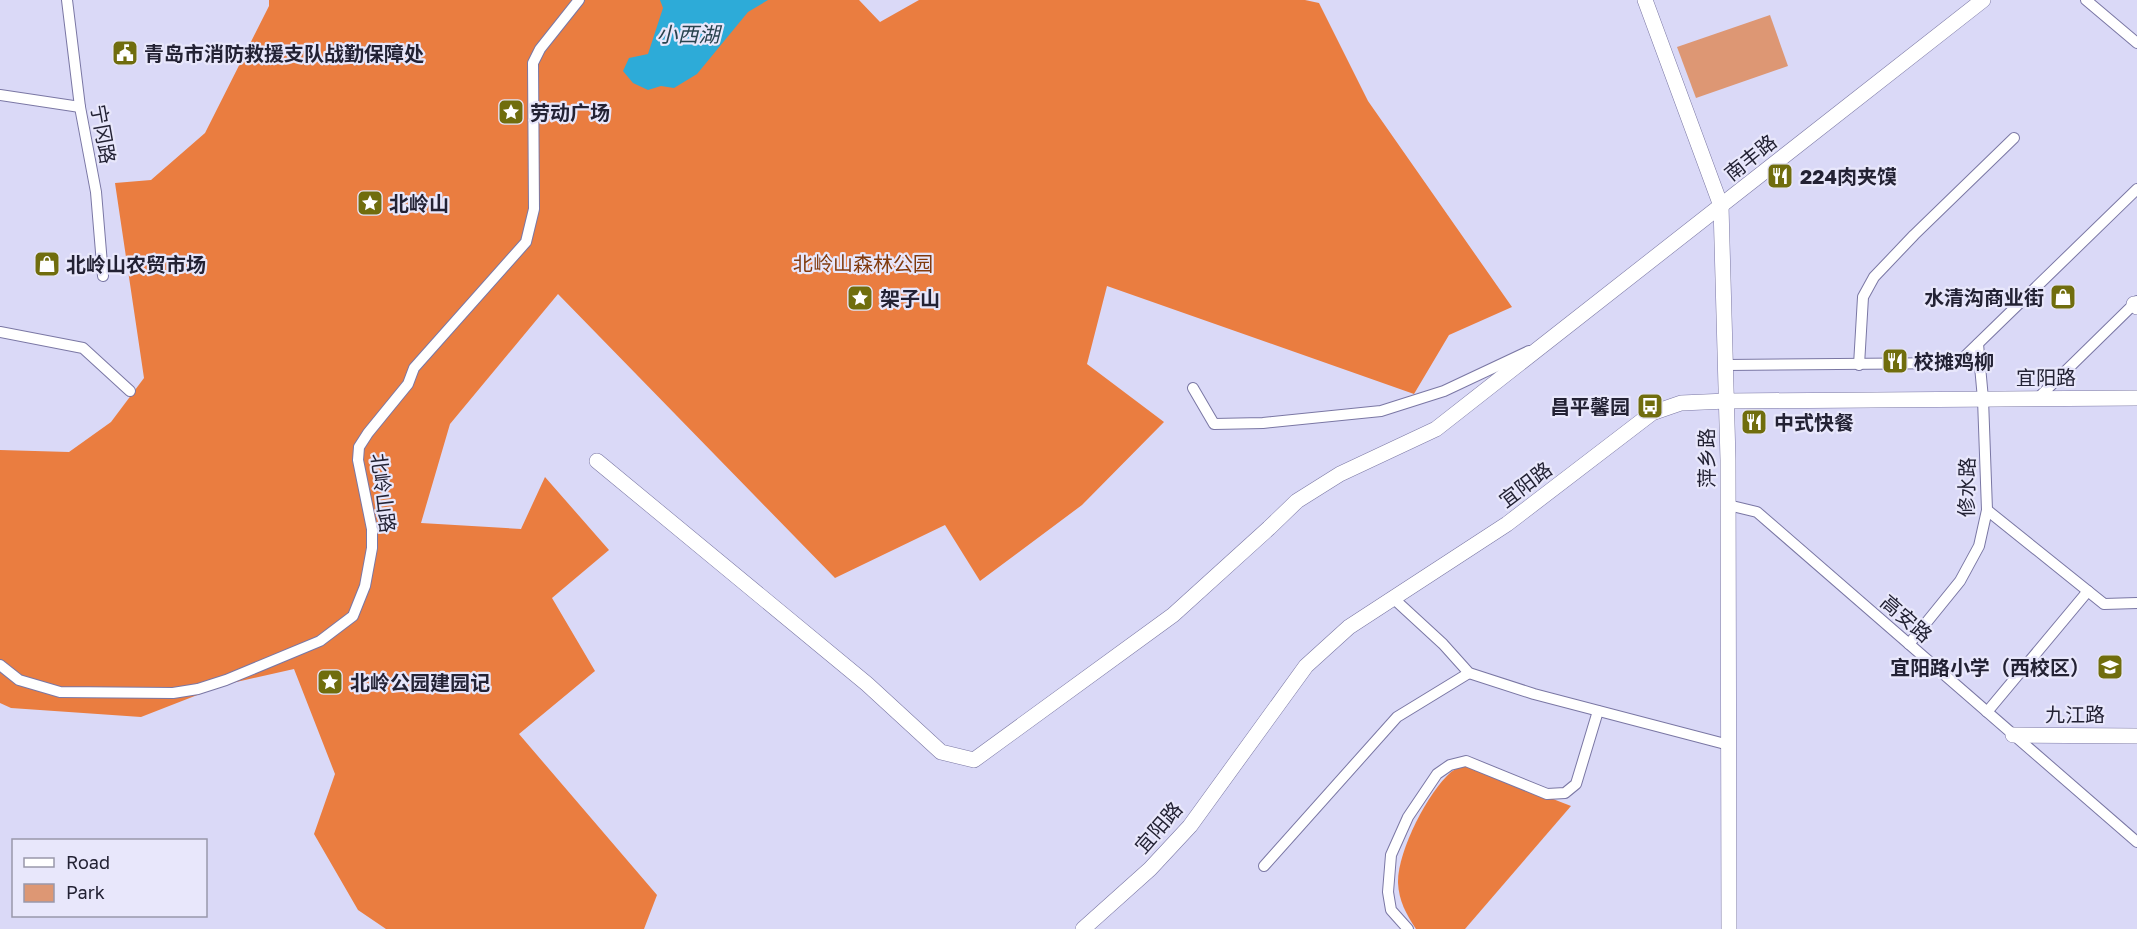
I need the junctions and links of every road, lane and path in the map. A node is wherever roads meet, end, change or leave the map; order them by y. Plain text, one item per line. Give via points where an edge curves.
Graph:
1 (67, 0) edge
2 (579, 0) edge
3 (1645, 0) edge
4 (1983, 0) edge
5 (2086, 0) edge
6 (2137, 43) edge
7 (0, 95) edge
8 (80, 107) junction
9 (2014, 138) dead end
10 (2137, 189) edge
11 (1721, 206) junction
12 (103, 276) dead end
13 (2136, 304) edge
14 (0, 332) edge
15 (1978, 344) junction
16 (1542, 345) junction
17 (1726, 365) junction
18 (1859, 365) junction
19 (1193, 388) dead end
20 (130, 391) dead end
21 (2038, 398) junction
22 (2137, 398) edge
23 (1983, 399) junction
24 (1727, 401) junction
25 (597, 461) dead end
26 (1728, 505) junction
27 (1987, 510) junction
28 (2088, 591) junction
29 (1393, 598) junction
30 (2137, 603) edge
31 (1909, 644) junction
32 (0, 665) edge
33 (1469, 673) junction
34 (1598, 711) junction
35 (1987, 712) junction
36 (2013, 735) junction
37 (2137, 736) edge
38 (1729, 745) junction
39 (2137, 843) edge
40 (1264, 866) dead end
41 (1083, 929) edge
42 (1408, 929) edge
43 (1729, 929) edge

1 - 8 street, 宁冈路
2 - 32 street, 北岭山路 via 532,63 534,209 526,242 414,368 408,384 359,447 372,548 365,586 353,616 320,641 226,680 173,693 60,692 19,680
3 - 11 street, 萍乡路
4 - 11 street, 南丰路
5 - 6 street
7 - 8 street
8 - 12 street, 宁冈路 via 96,192
9 - 18 street via 1874,277 1863,297
10 - 15 street
11 - 16 street, 南丰路
11 - 17 street, 萍乡路
13 - 21 street
14 - 20 street via 83,348
15 - 18 street via 1958,363
15 - 23 street, 修水路
16 - 19 street via 1444,391 1381,411 1214,424
16 - 25 street, 南丰路 via 1436,429 1340,474 1297,501 1173,615 974,760 941,752 867,684
17 - 18 street
17 - 24 street, 萍乡路
21 - 22 street, 宜阳路
21 - 23 street, 宜阳路
23 - 24 street, 宜阳路
23 - 27 street, 修水路
24 - 26 street, 萍乡路
24 - 29 street, 宜阳路 via 1681,403 1652,413 1507,524
26 - 31 street, 高安路 via 1757,512
26 - 38 street, 萍乡路
27 - 28 street
27 - 31 street, 修水路 via 1979,546 1960,581
28 - 30 street via 2104,604
28 - 35 street
29 - 33 street
29 - 41 street, 宜阳路 via 1348,627 1306,666 1190,826 1150,869
31 - 35 street, 高安路
33 - 34 street
33 - 40 street via 1396,717
34 - 38 street
34 - 42 street via 1576,784 1565,792 1547,794 1466,761 1437,774 1408,817 1391,855 1391,910
35 - 36 street, 高安路
36 - 37 street, 九江路
36 - 39 street, 高安路
38 - 43 street, 萍乡路

